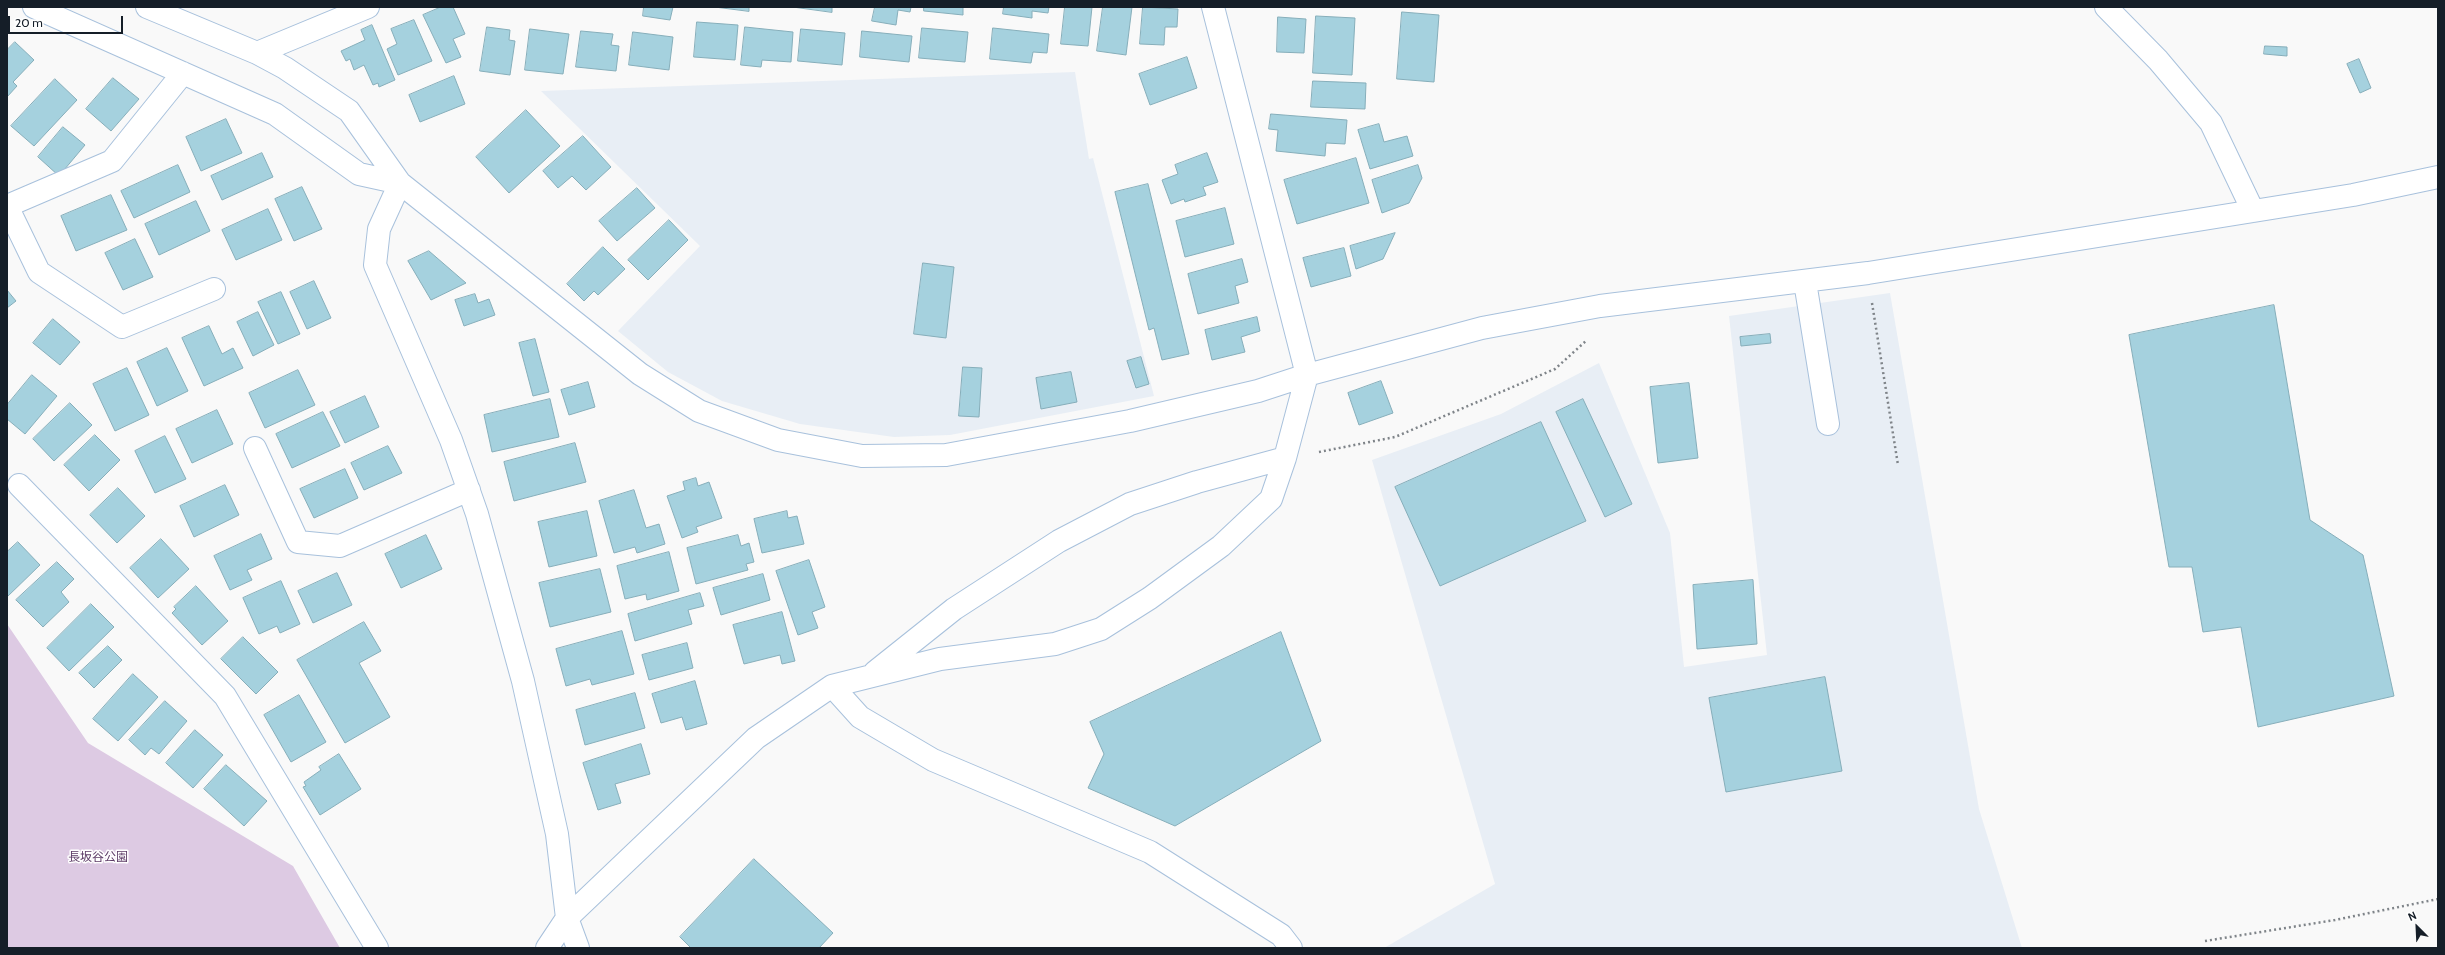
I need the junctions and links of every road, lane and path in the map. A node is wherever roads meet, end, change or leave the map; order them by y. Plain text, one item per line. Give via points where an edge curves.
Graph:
1 (34, 7) edge
2 (146, 7) edge
3 (368, 7) edge
4 (1213, 7) edge
5 (2106, 7) edge
6 (257, 54) junction
7 (183, 73) junction
8 (2438, 176) edge
9 (400, 183) junction
10 (7, 206) edge
11 (2253, 211) junction
12 (1805, 282) junction
13 (214, 289) dead end
14 (1871, 296) dead end
15 (1600, 306) junction
16 (1307, 375) junction
17 (1828, 424) dead end
18 (255, 448) dead end
19 (1285, 458) junction
20 (1898, 465) dead end
21 (19, 484) dead end
22 (469, 490) junction
23 (869, 676) junction
24 (832, 686) junction
25 (2438, 899) edge
26 (567, 918) junction
27 (2205, 941) dead end
28 (377, 948) edge
29 (547, 948) edge
30 (578, 948) edge
31 (1291, 948) edge

1 - 7 street
2 - 6 street
3 - 6 street
4 - 16 street
5 - 11 street via 2158,60 2211,123
6 - 9 street via 286,68 349,111
7 - 9 street via 275,114 359,174
7 - 10 street via 112,160
8 - 11 street via 2353,195
9 - 16 street via 640,374 699,411 778,440 862,456 946,455 1130,421 1258,391
9 - 22 street via 379,229 375,265 451,440
10 - 13 street via 39,272 122,327
11 - 12 street
12 - 15 street
12 - 17 street
14 - 20 path
15 - 16 street via 1482,328
15 - 19 path via 1586,343 1555,369 1395,437
16 - 19 street
18 - 22 street via 298,542 340,546
19 - 23 street via 1197,482 1130,504 1059,541 954,609
19 - 23 street via 1271,498 1221,546 1150,598 1101,629 1055,644 940,659
21 - 28 street via 225,696
22 - 26 street via 523,681 557,834
23 - 24 street
24 - 26 street via 756,738
24 - 31 street via 860,717 933,760 1150,852 1281,936
25 - 27 path via 2335,920
26 - 29 street
26 - 30 street

